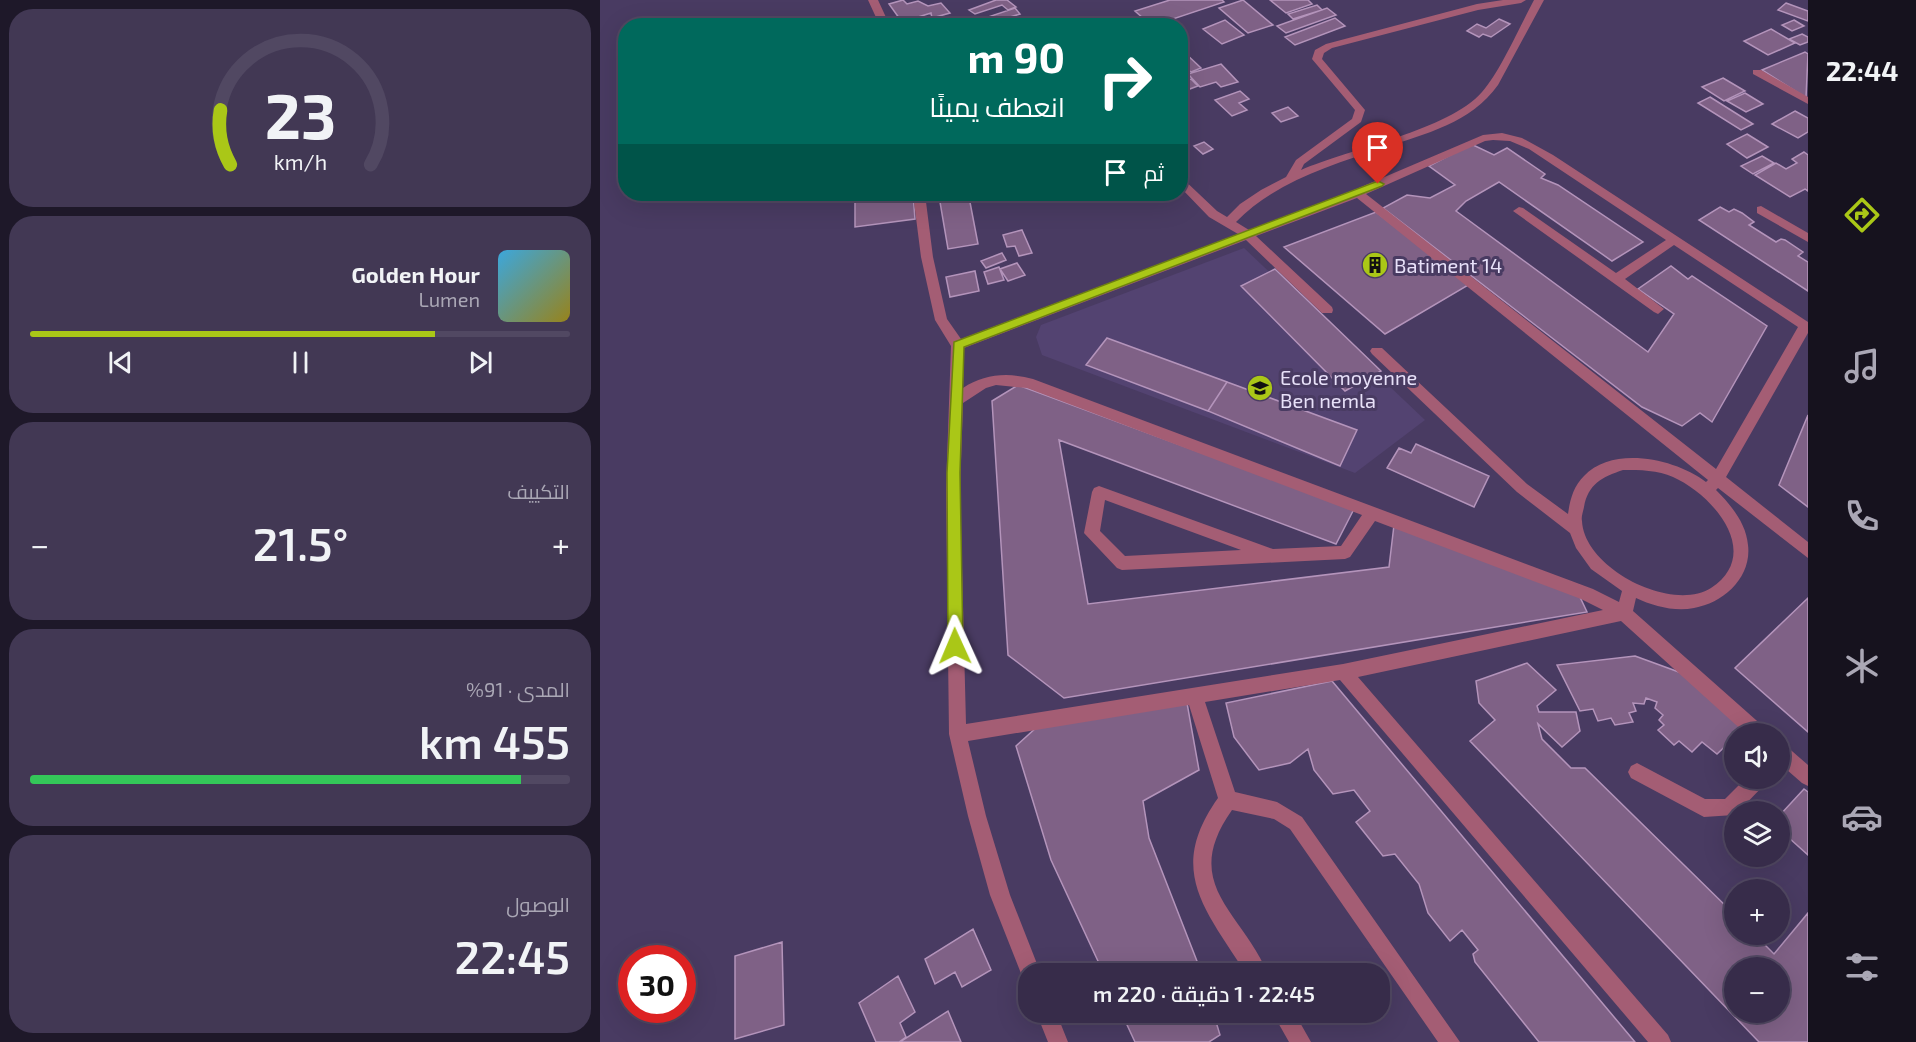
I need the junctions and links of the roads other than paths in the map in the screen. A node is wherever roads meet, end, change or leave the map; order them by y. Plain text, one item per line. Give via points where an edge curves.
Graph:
1 (873, 0) edge
2 (1521, 0) edge
3 (1539, 0) edge
4 (881, 18) edge
5 (1757, 72) dead end
6 (1808, 101) edge
7 (1292, 178) junction
8 (1188, 188) edge
9 (1358, 193) junction
10 (919, 201) edge
11 (1761, 210) dead end
12 (1520, 211) dead end
13 (1228, 223) junction
14 (1248, 236) junction
15 (1808, 238) edge
16 (1674, 240) junction
17 (1616, 279) junction
18 (1658, 309) dead end
19 (1328, 310) dead end
20 (1806, 327) edge
21 (958, 345) junction
22 (1377, 351) dead end
23 (955, 402) junction
24 (1712, 485) junction
25 (1372, 513) junction
26 (1575, 528) junction
27 (1808, 551) edge
28 (1272, 555) junction
29 (1630, 590) junction
30 (1624, 613) junction
31 (1343, 672) junction
32 (1195, 696) junction
33 (1747, 723) edge
34 (958, 734) junction
35 (1790, 763) edge
36 (1638, 772) dead end
37 (1808, 777) edge
38 (1748, 789) edge
39 (1228, 800) junction
40 (1027, 963) edge
41 (1251, 963) edge
42 (1050, 1023) edge
43 (1289, 1023) edge
44 (1058, 1042) edge
45 (1301, 1042) edge
46 (1450, 1042) edge
47 (1660, 1042) edge

1 - 4 street
2 - 7 street via 1375,34 1319,52 1317,59 1360,110 1357,120 1300,162
3 - 7 street via 1493,85 1470,109 1445,122
5 - 6 street
7 - 13 street via 1260,194
8 - 13 street via 1213,214
9 - 14 street
9 - 16 street via 1483,138 1501,135 1524,141
9 - 24 street
10 - 21 street via 941,320
11 - 15 street
12 - 17 street
13 - 14 street
14 - 19 street
14 - 21 street
16 - 17 street
16 - 20 street
17 - 18 street
20 - 24 street
21 - 23 street
22 - 26 street via 1522,488
23 - 25 street via 975,385 1001,377 1028,383
23 - 34 street
24 - 26 street via 1649,464 1623,464 1599,472 1583,486 1574,505
24 - 27 street
24 - 29 street via 1736,525 1742,547 1740,568 1729,585 1710,598 1685,603 1657,600
25 - 28 street via 1345,552
25 - 30 street via 1587,594
26 - 29 street via 1586,552 1606,574
28 - 28 street via 1122,563 1092,533 1100,492
29 - 30 street
30 - 31 street
30 - 33 street
31 - 32 street
31 - 47 street
32 - 34 street
32 - 39 street
34 - 40 street via 1000,895
35 - 37 street
36 - 38 street via 1704,808 1729,808
39 - 41 street via 1211,824 1202,857 1206,892
39 - 46 street via 1277,811 1296,823
42 - 44 street
43 - 45 street

